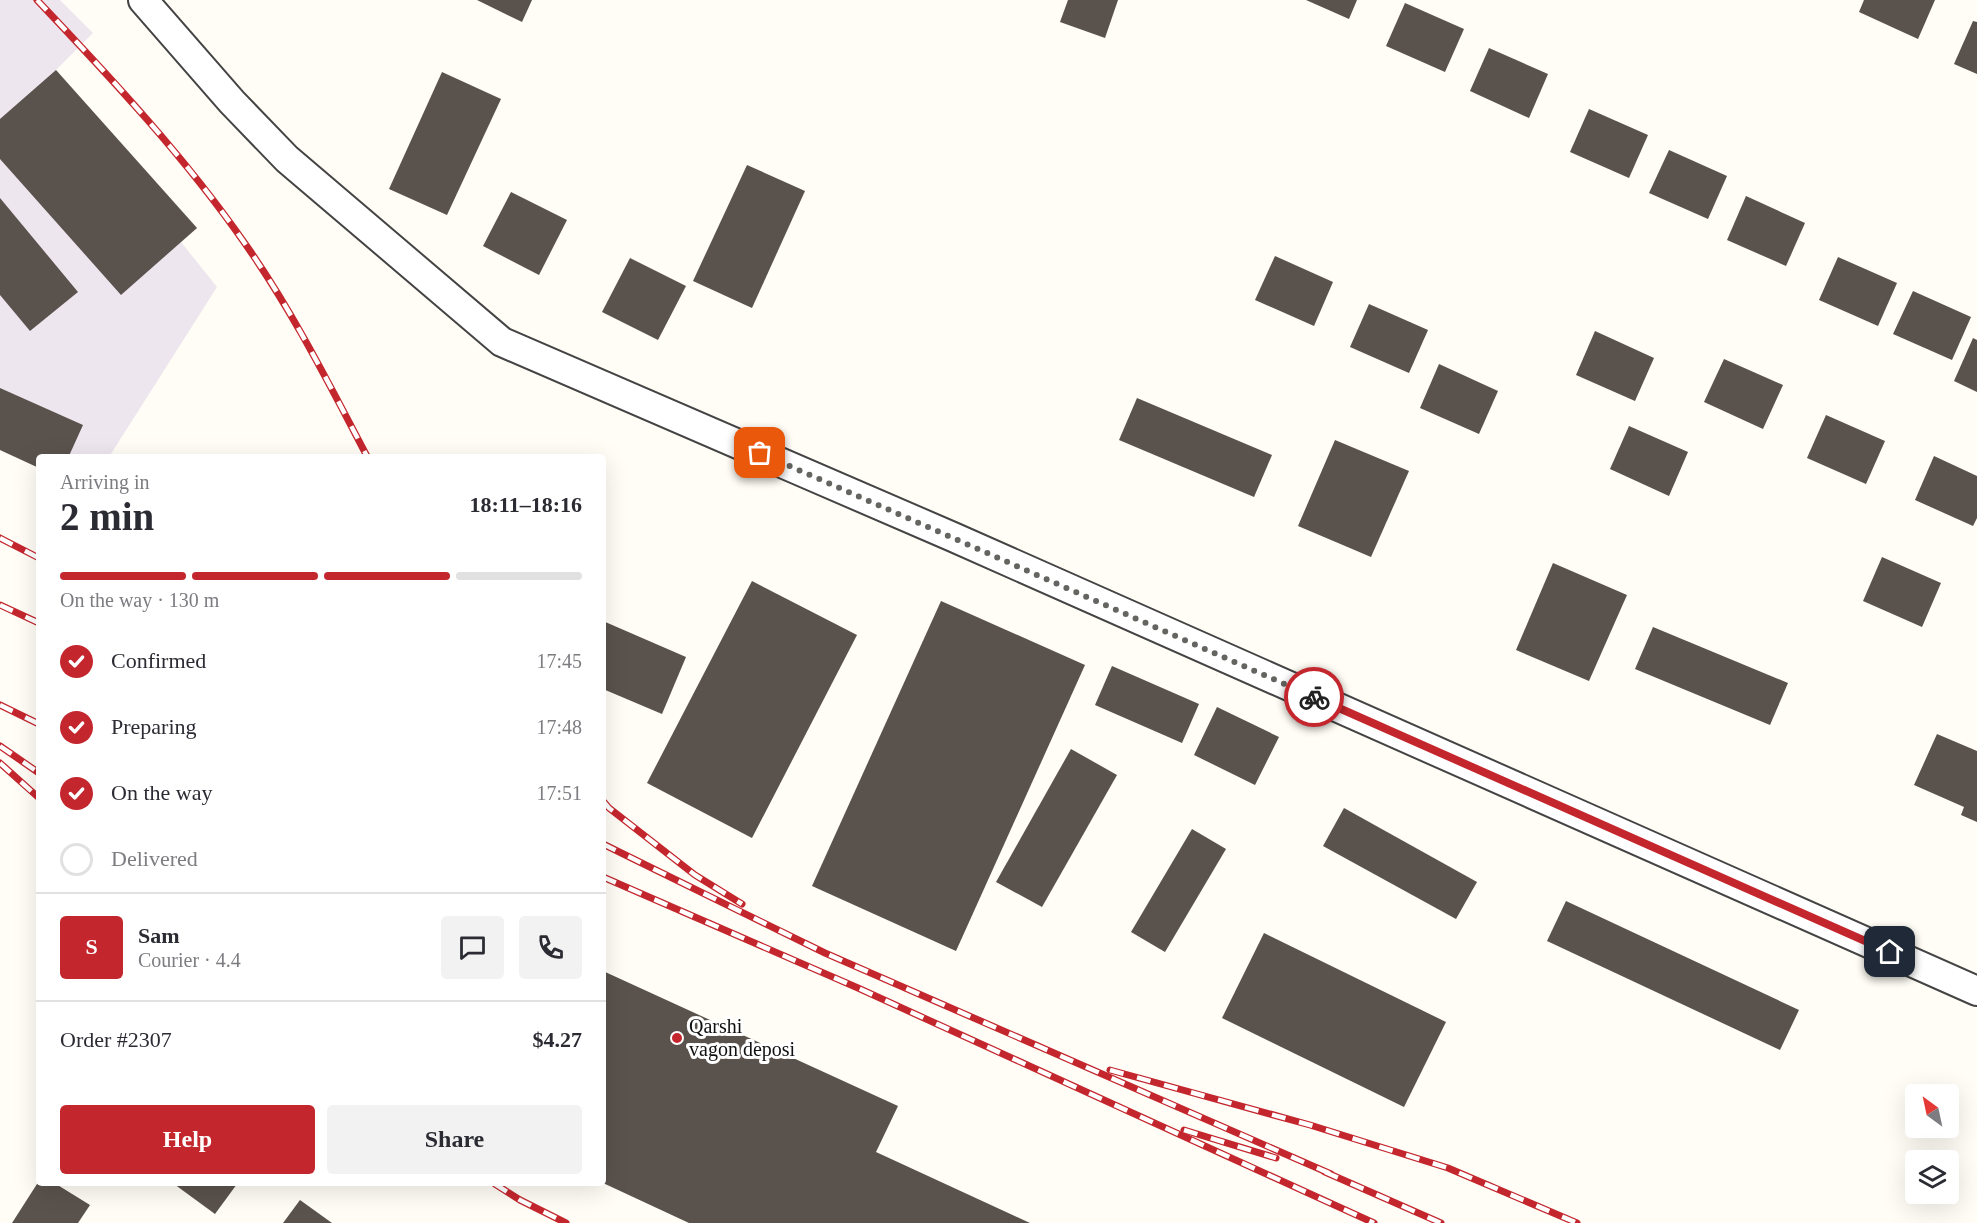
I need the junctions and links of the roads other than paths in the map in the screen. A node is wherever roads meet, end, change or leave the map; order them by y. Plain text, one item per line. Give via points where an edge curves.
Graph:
1 (143, 0) edge
2 (1977, 991) edge

1 - 2 street via 286,159 502,342 953,537

